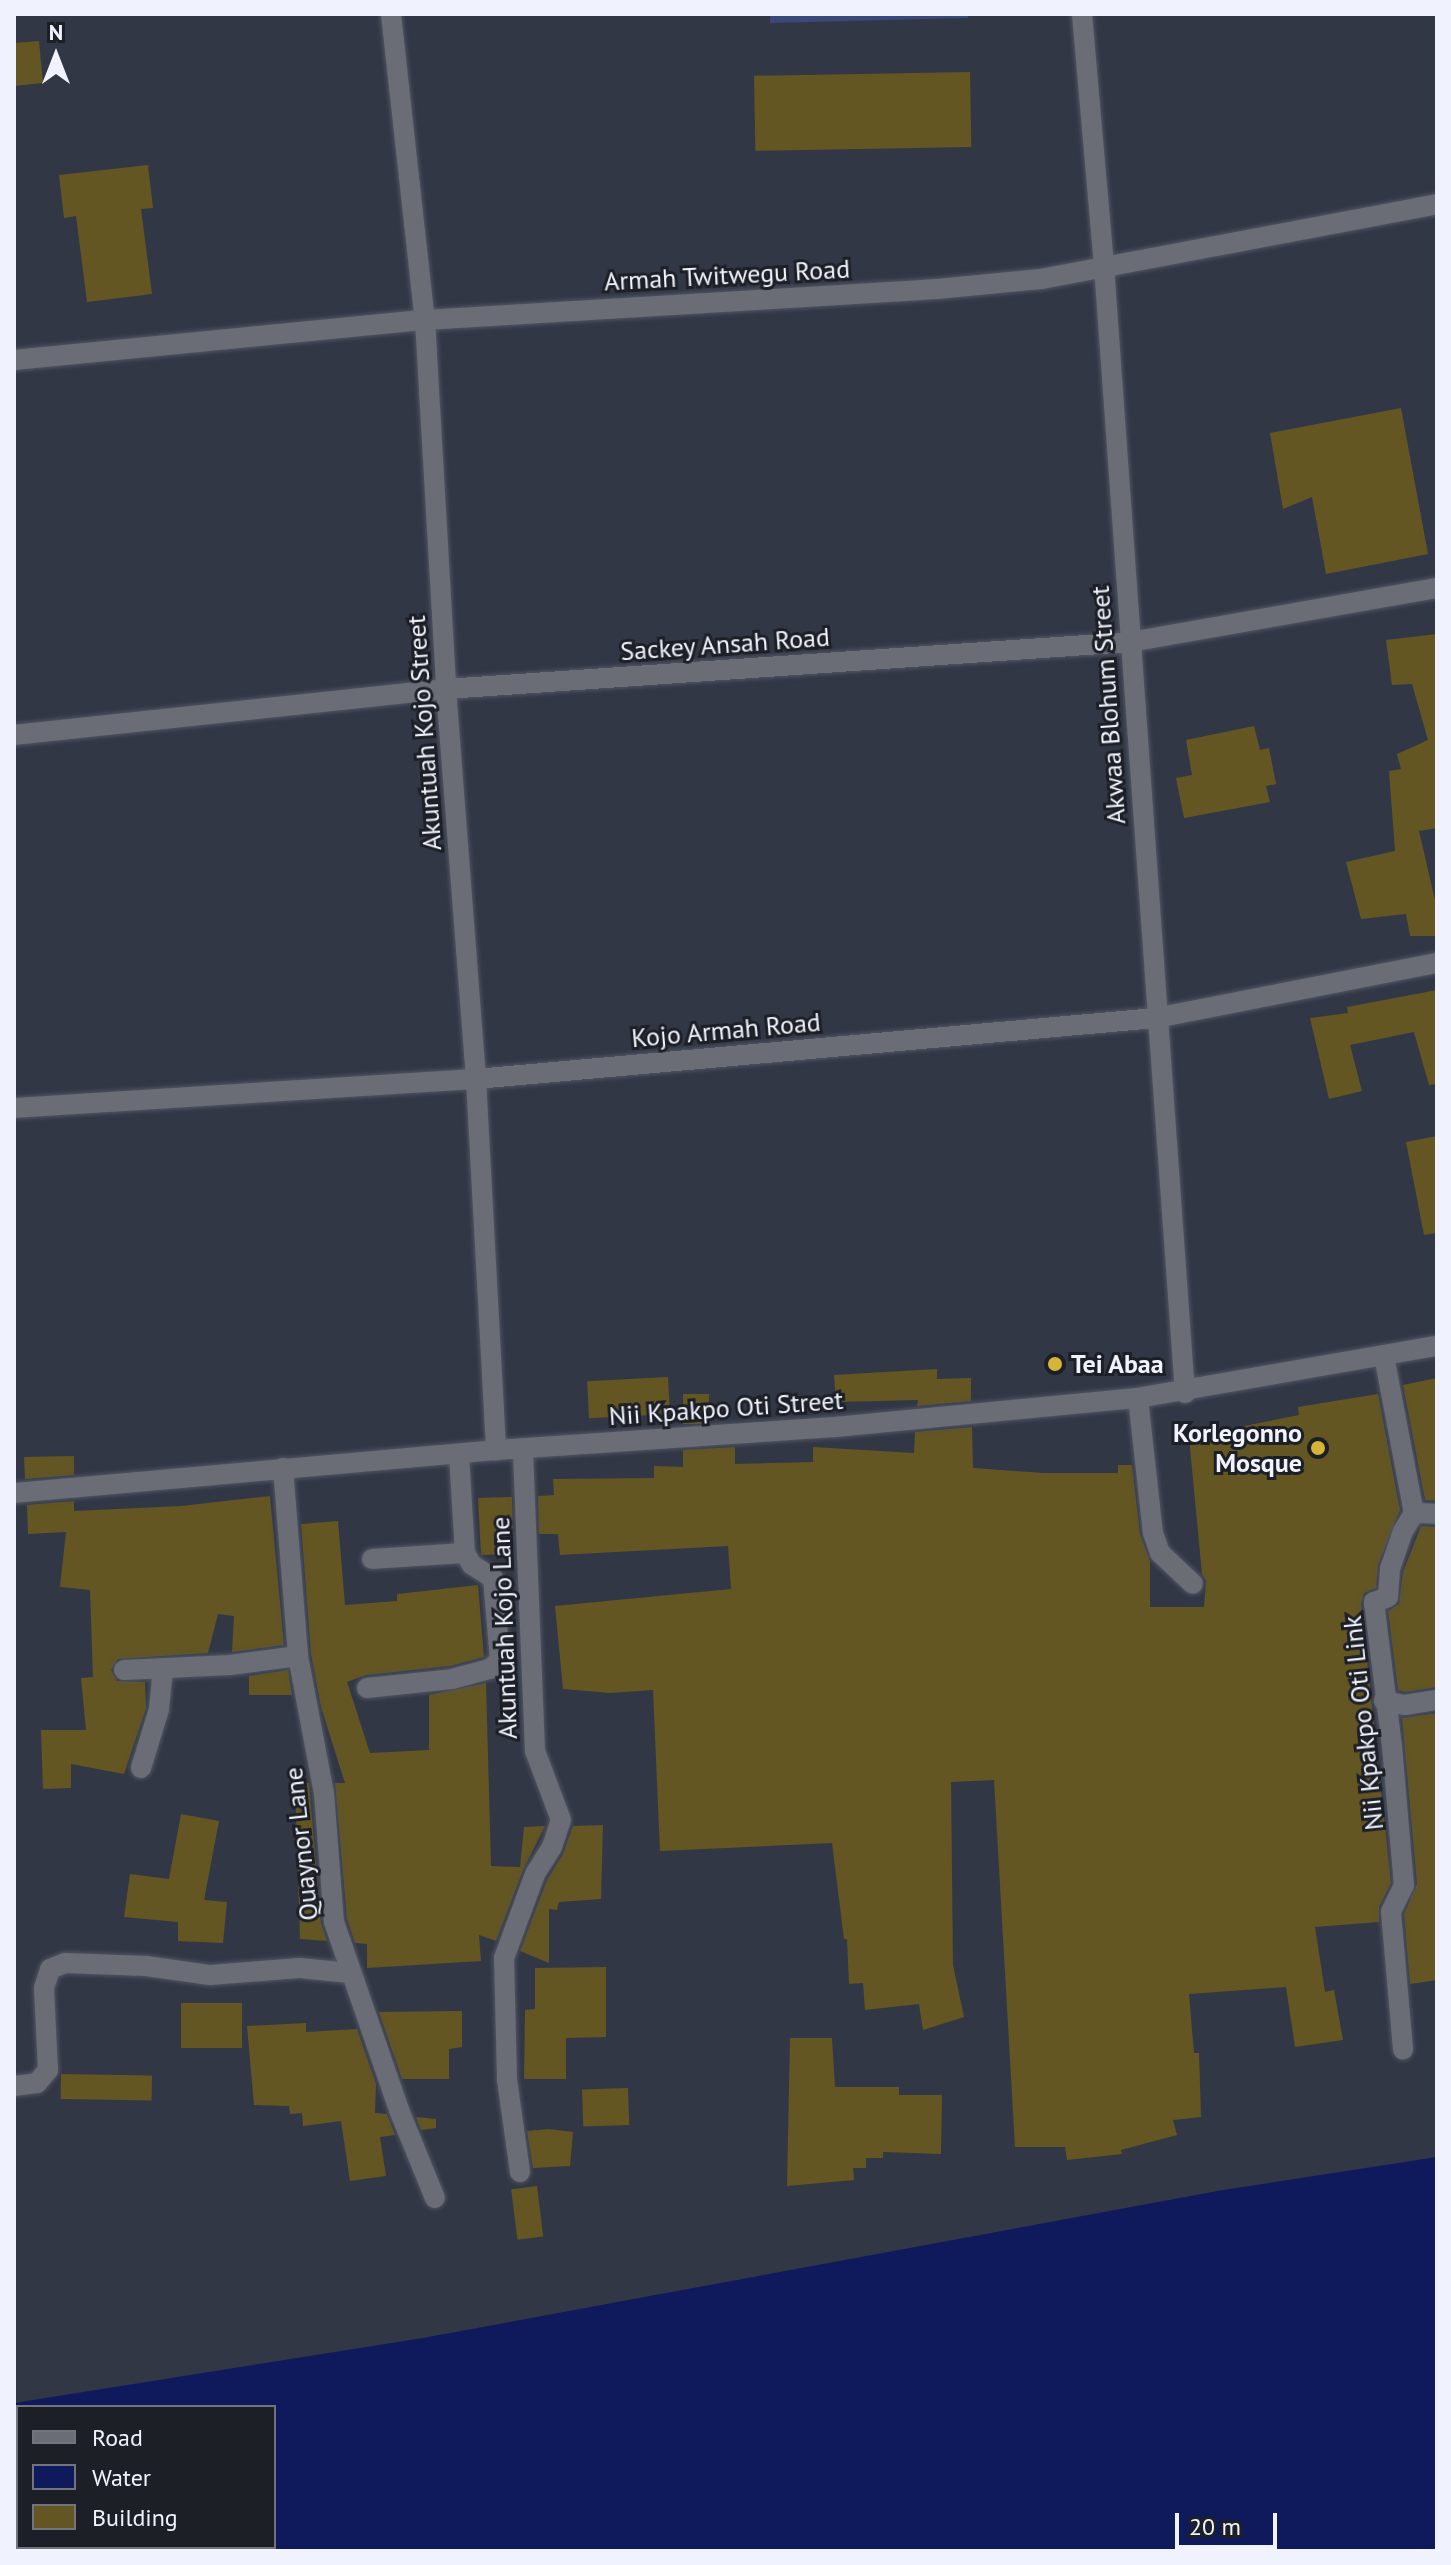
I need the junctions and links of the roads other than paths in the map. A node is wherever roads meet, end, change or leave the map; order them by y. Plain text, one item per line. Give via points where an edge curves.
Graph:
1 (391, 14) edge
2 (1082, 14) edge
3 (1437, 204) edge
4 (1104, 266) junction
5 (425, 320) junction
6 (14, 360) edge
7 (1437, 588) edge
8 (1130, 642) junction
9 (446, 689) junction
10 (14, 735) edge
11 (1437, 963) edge
12 (1156, 1018) junction
13 (476, 1079) junction
14 (14, 1108) edge
15 (1437, 1346) edge
16 (1384, 1356) junction
17 (1185, 1393) junction
18 (1138, 1398) junction
19 (523, 1448) junction
20 (496, 1450) junction
21 (459, 1454) junction
22 (283, 1468) junction
23 (14, 1493) edge
24 (1414, 1513) junction
25 (1437, 1514) edge
26 (465, 1553) junction
27 (372, 1559) dead end
28 (1193, 1584) dead end
29 (298, 1656) junction
30 (163, 1668) junction
31 (124, 1670) dead end
32 (367, 1688) dead end
33 (1437, 1700) edge
34 (1384, 1701) junction
35 (141, 1768) dead end
36 (350, 1973) junction
37 (1403, 2049) dead end
38 (14, 2086) edge
39 (520, 2172) dead end
40 (435, 2198) dead end

1 - 5 street, Akuntuah Kojo Street
2 - 4 street, Akwaa Blohum Street
3 - 4 street, Armah Twitwegu Road
4 - 5 street, Armah Twitwegu Road via 1041,279 937,289
4 - 8 street, Akwaa Blohum Street
5 - 6 street, Armah Twitwegu Road
5 - 9 street, Akuntuah Kojo Street
7 - 8 street, Sackey Ansah Road
8 - 9 street, Sackey Ansah Road
8 - 12 street, Akwaa Blohum Street
9 - 10 street, Sackey Ansah Road
9 - 13 street, Akuntuah Kojo Street
11 - 12 street, Kojo Armah Road
12 - 13 street, Kojo Armah Road
12 - 17 street, Akwaa Blohum Street
13 - 14 street, Kojo Armah Road
13 - 20 street, Akuntuah Kojo Street
15 - 16 street, Nii Kpakpo Oti Street
16 - 17 street, Nii Kpakpo Oti Street
16 - 24 street
17 - 18 street, Nii Kpakpo Oti Street
18 - 19 street, Nii Kpakpo Oti Street via 835,1427
18 - 28 street via 1153,1533 1160,1553
19 - 20 street, Nii Kpakpo Oti Street
19 - 39 street, Akuntuah Kojo Lane via 535,1751 561,1820 504,1958 507,2079
20 - 21 street, Nii Kpakpo Oti Street
21 - 22 street, Nii Kpakpo Oti Street
21 - 26 street
22 - 23 street, Nii Kpakpo Oti Street
22 - 29 street, Quaynor Lane
24 - 25 street
24 - 34 street, Nii Kpakpo Oti Link via 1390,1569 1388,1597 1374,1602
26 - 27 street
26 - 32 street via 472,1565 493,1578 500,1660 490,1669 452,1679
29 - 30 street
29 - 36 street, Quaynor Lane via 324,1793 334,1922
30 - 31 street
30 - 35 street via 159,1709
33 - 34 street via 1405,1705
34 - 37 street, Nii Kpakpo Oti Link via 1404,1885 1391,1912
36 - 38 street via 300,1968 210,1975 65,1963 50,1969 44,1988 48,2070 37,2083
36 - 40 street, Quaynor Lane

